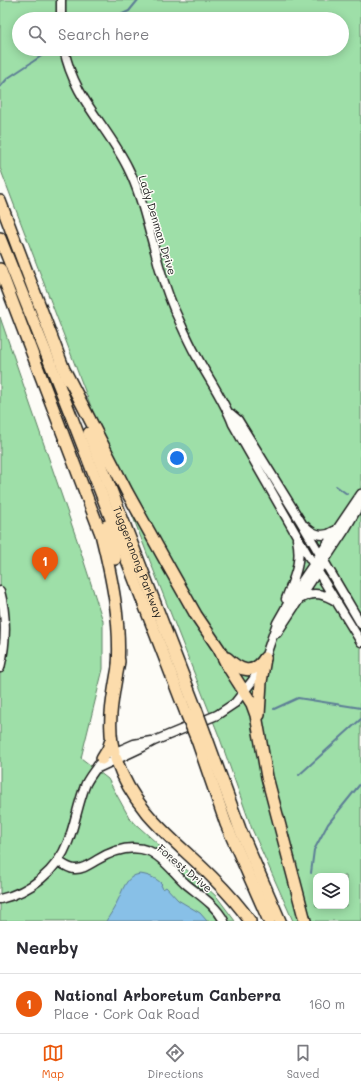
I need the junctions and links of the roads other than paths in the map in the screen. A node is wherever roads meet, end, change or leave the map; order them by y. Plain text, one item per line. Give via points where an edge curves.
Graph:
1 (61, 0) edge
2 (61, 12) edge
3 (66, 56) edge
4 (0, 201) edge
5 (0, 238) edge
6 (0, 269) edge
7 (66, 373) junction
8 (228, 410) junction
9 (72, 418) junction
10 (361, 494) edge
11 (361, 502) edge
12 (300, 522) junction
13 (337, 528) junction
14 (297, 534) junction
15 (319, 555) junction
16 (314, 563) junction
17 (324, 563) junction
18 (319, 571) junction
19 (0, 591) edge
20 (300, 600) junction
21 (338, 603) junction
22 (361, 624) edge
23 (275, 628) junction
24 (361, 642) edge
25 (269, 647) junction
26 (218, 649) junction
27 (265, 658) junction
28 (118, 667) junction
29 (0, 668) edge
30 (245, 692) junction
31 (191, 711) junction
32 (111, 737) junction
33 (260, 737) junction
34 (201, 738) junction
35 (115, 756) junction
36 (99, 764) junction
37 (58, 861) junction
38 (0, 898) edge
39 (224, 921) edge
40 (250, 921) edge
41 (269, 921) edge
42 (280, 921) edge
43 (305, 921) edge

1 - 2 street
3 - 8 street, Lady Denman Drive via 77,87 129,169 140,196 174,309 195,354
4 - 7 highway, Tuggeranong Parkway
5 - 9 highway, Tuggeranong Parkway
6 - 28 highway via 101,534 117,612
7 - 26 highway via 131,499
7 - 31 highway, Tuggeranong Parkway
8 - 12 street, Lady Denman Drive via 238,420
8 - 14 street, Lady Denman Drive via 233,424
9 - 28 highway via 118,572 123,620
9 - 31 highway, Tuggeranong Parkway
10 - 13 street
11 - 17 street
12 - 13 street via 320,535 331,534
12 - 15 street, Lady Denman Drive
13 - 15 street
14 - 16 street, Lady Denman Drive
14 - 23 street via 298,565
15 - 16 street
15 - 17 street, Lady Denman Drive
16 - 18 street, Lady Denman Drive
16 - 23 street
17 - 18 street
17 - 22 street, Lady Denman Drive
18 - 20 street
18 - 21 street, Lady Denman Drive
19 - 29 street via 5,623
20 - 21 street via 307,595 321,594
20 - 25 street
21 - 24 street, Lady Denman Drive
23 - 25 street
25 - 27 street
26 - 27 highway via 235,666 242,669 254,669
26 - 30 highway
27 - 30 street
27 - 33 highway via 258,706
28 - 32 highway via 111,707
30 - 33 highway via 254,708
30 - 35 street via 217,715 143,748
31 - 34 highway, Tuggeranong Parkway, bridge
32 - 35 highway
32 - 36 highway via 108,749
33 - 43 highway via 267,777
34 - 41 highway, Tuggeranong Parkway via 226,824
34 - 42 highway, Tuggeranong Parkway
35 - 36 street
35 - 40 highway via 128,787 148,815 212,877
36 - 37 street via 87,782 68,842
37 - 38 street via 32,885 12,896
37 - 39 street, Forest Drive via 76,869 121,849 136,848 148,851 210,903

